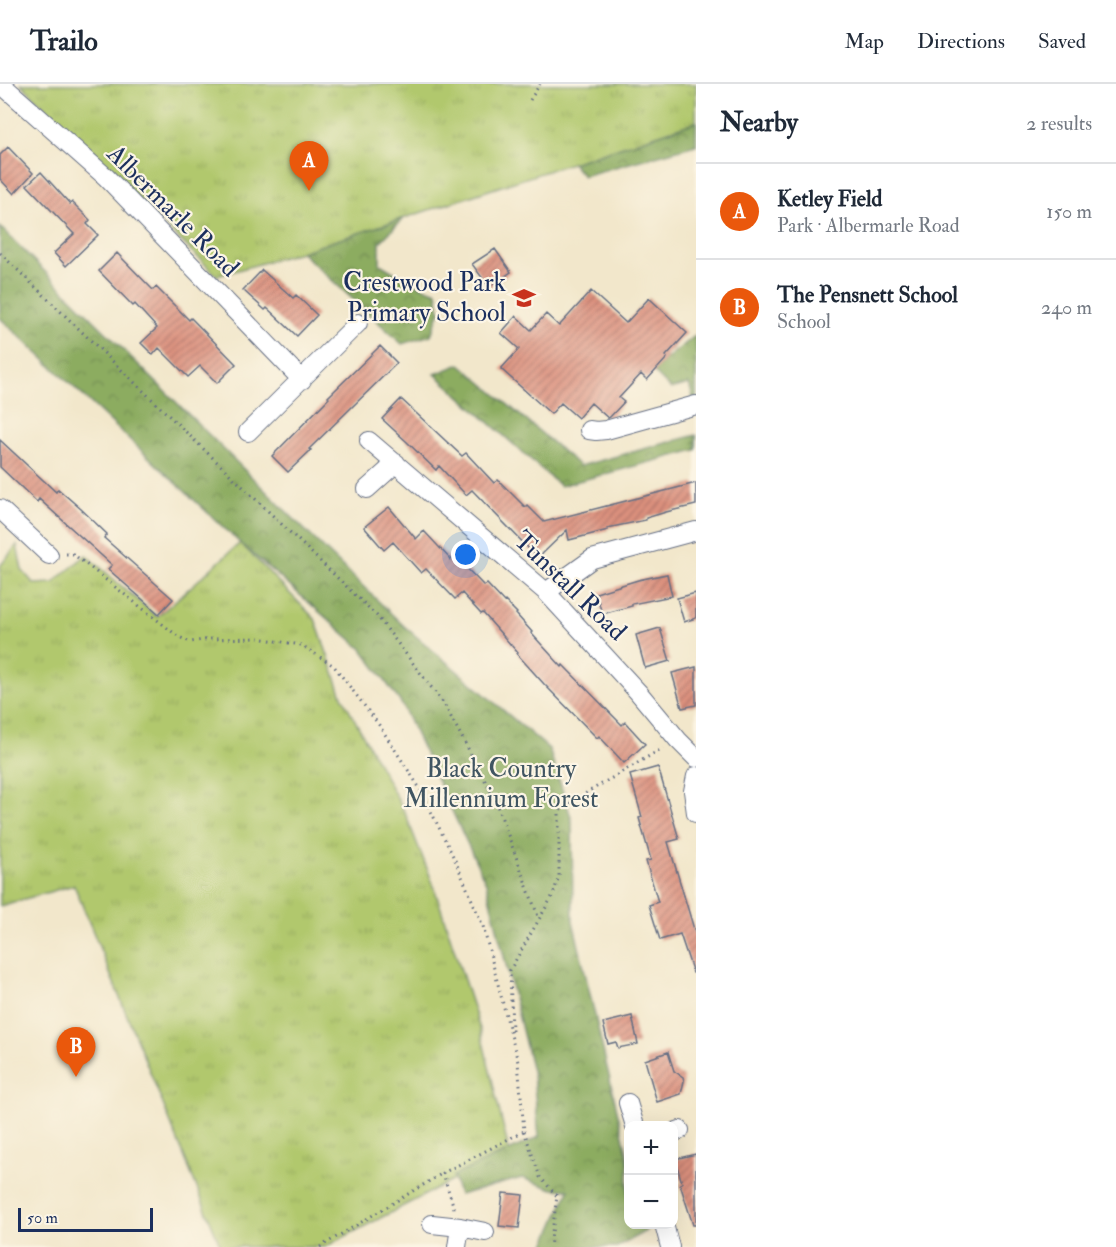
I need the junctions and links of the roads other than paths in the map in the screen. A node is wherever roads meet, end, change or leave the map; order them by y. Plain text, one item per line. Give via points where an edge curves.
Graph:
1 (2, 84) edge
2 (357, 323) dead end
3 (302, 380) junction
4 (696, 405) edge
5 (589, 430) dead end
6 (248, 432) dead end
7 (369, 441) dead end
8 (396, 463) junction
9 (367, 489) dead end
10 (0, 509) edge
11 (696, 531) edge
12 (49, 555) road end
13 (546, 592) junction
14 (696, 758) edge
15 (696, 776) edge
16 (696, 813) edge
17 (628, 1103) dead end
18 (634, 1121) edge
19 (432, 1224) dead end
20 (455, 1226) junction
21 (665, 1229) edge
22 (485, 1232) dead end
23 (457, 1247) edge
24 (670, 1247) edge

1 - 3 street, Albermarle Road via 106,177
2 - 3 street
3 - 6 street
4 - 5 street via 606,430
7 - 8 street, Tunstall Road
8 - 9 street
8 - 13 street, Tunstall Road
10 - 12 street
11 - 13 street via 592,559
13 - 14 street, Tunstall Road
15 - 16 street
17 - 18 street
19 - 20 street
20 - 22 street
20 - 23 street
21 - 24 street

